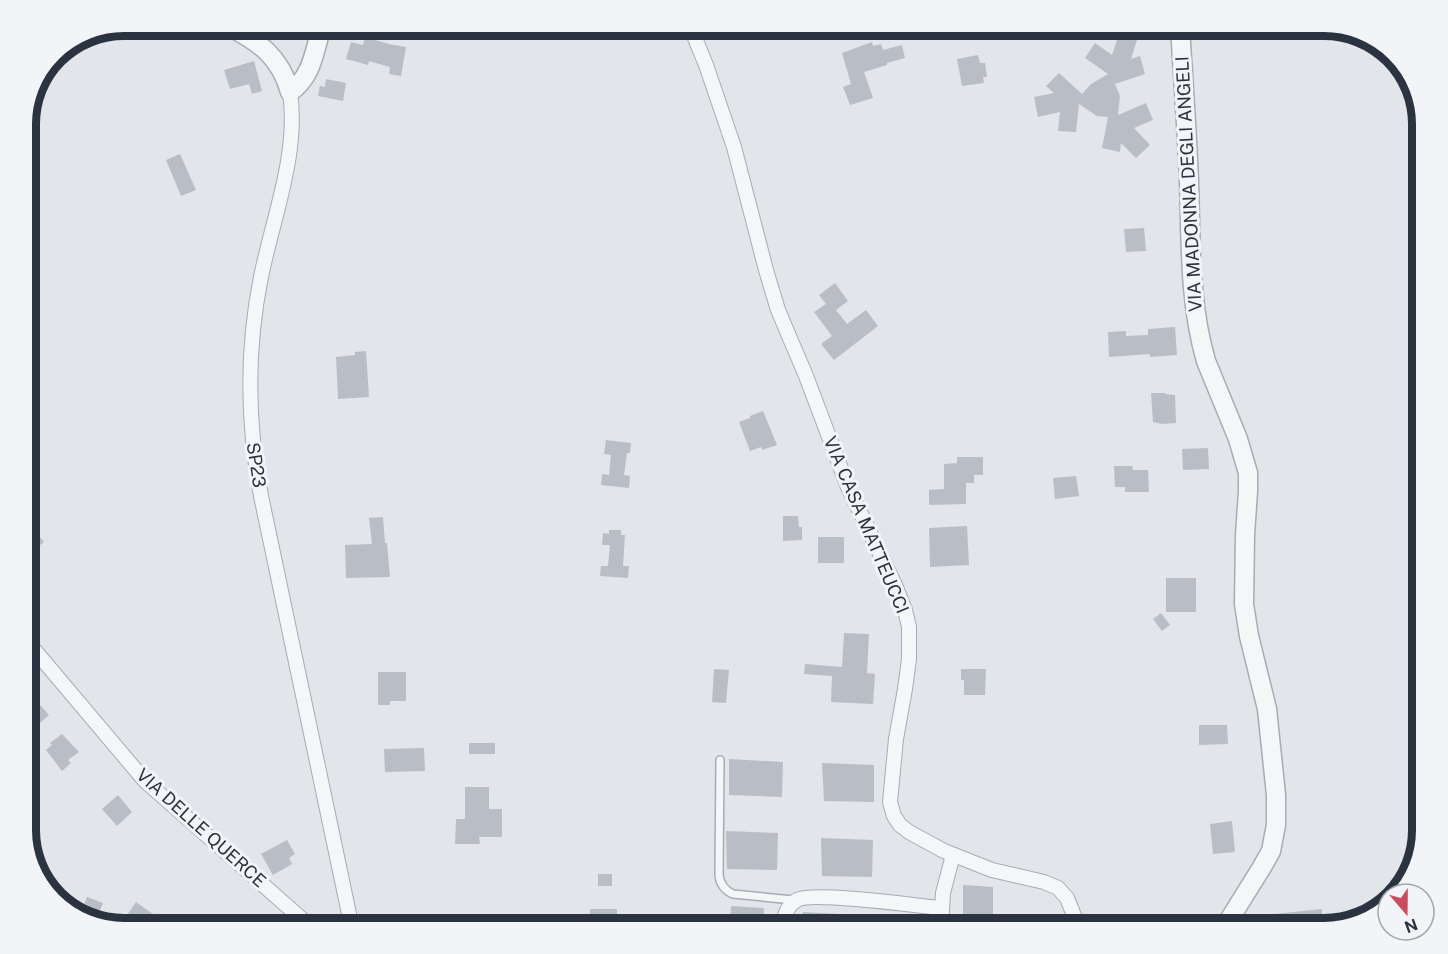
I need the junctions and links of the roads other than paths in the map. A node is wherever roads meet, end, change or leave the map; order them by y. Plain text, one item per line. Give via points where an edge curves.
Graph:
1 (246, 36) edge
2 (319, 36) edge
3 (694, 36) edge
4 (1181, 36) edge
5 (291, 92) junction
6 (36, 652) edge
7 (720, 760) dead end
8 (953, 855) junction
9 (796, 901) junction
10 (941, 909) junction
11 (301, 918) edge
12 (350, 918) edge
13 (785, 918) edge
14 (941, 918) edge
15 (1074, 918) edge
16 (1230, 918) edge

1 - 5 street, SP23 / SP23 via 269,52
2 - 5 street via 307,75
3 - 8 street, VIA CASA MATTEUCCI via 734,147 778,310 848,487 905,610 909,659 896,739 892,812 909,832
4 - 16 street, VIA MADONNA DEGLI ANGELI via 1194,295 1202,348 1248,473 1244,604 1267,709 1276,795 1271,851
5 - 12 street, SP23 / SP23 via 290,151 255,310 250,424 261,495
6 - 11 street, VIA DELLE QUERCE via 145,781
7 - 9 lane via 719,874 724,890
8 - 10 street
8 - 15 street, VIA CASA MATTEUCCI via 992,870 1054,885 1067,898
9 - 10 street via 825,897
9 - 13 street
10 - 14 street

